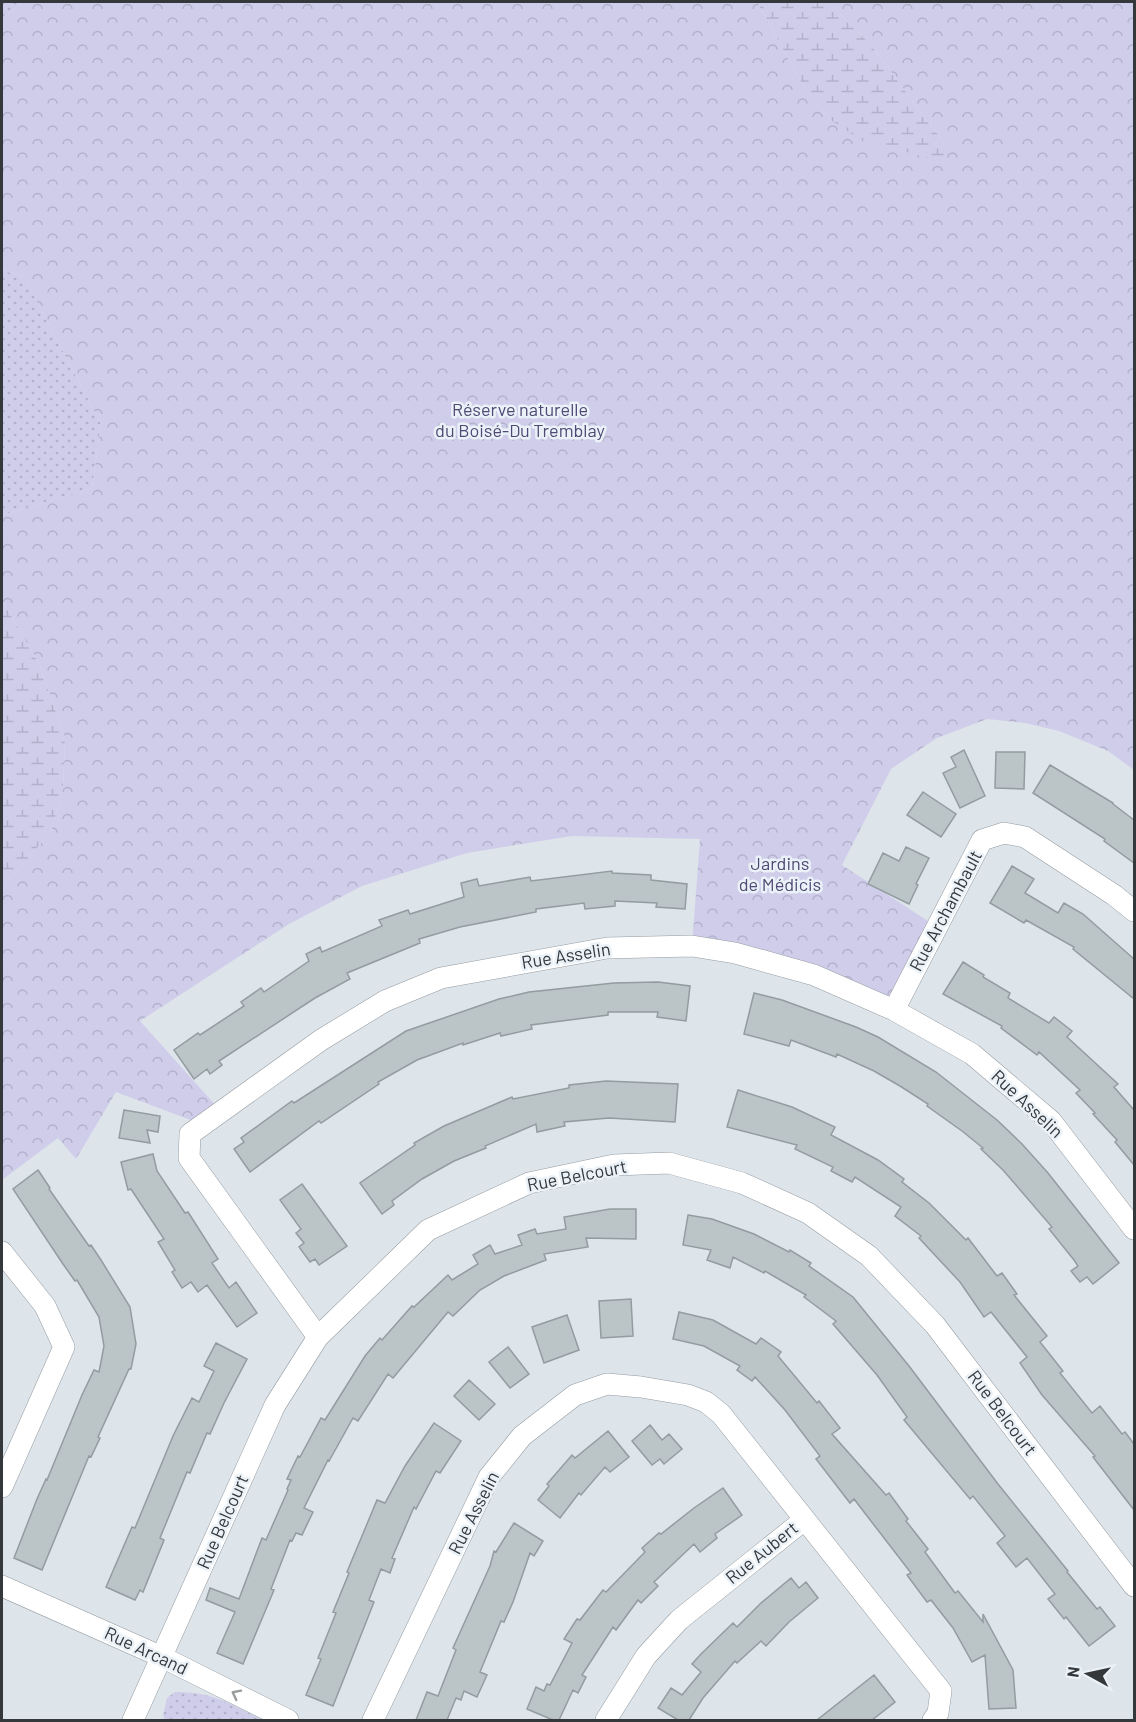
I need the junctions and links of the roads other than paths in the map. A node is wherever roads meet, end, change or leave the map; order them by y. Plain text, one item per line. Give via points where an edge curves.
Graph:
1 (1134, 911) edge
2 (894, 1010) junction
3 (1134, 1229) edge
4 (2, 1252) edge
5 (318, 1337) junction
6 (2, 1487) edge
7 (804, 1520) junction
8 (2, 1586) edge
9 (1134, 1586) edge
10 (162, 1657) junction
11 (134, 1720) edge
12 (288, 1720) edge
13 (373, 1720) edge
14 (606, 1720) edge
15 (933, 1720) edge

1 - 2 street, Rue Archambault via 1025,837 1004,833 982,840
2 - 3 street, Rue Asselin via 972,1054 1051,1121
2 - 5 street, Rue Asselin via 814,975 735,953 692,946 607,948 441,978 385,1001 321,1040 190,1134 189,1158
4 - 6 street via 45,1306 64,1347
5 - 9 street, Rue Belcourt via 428,1230 529,1183 614,1165 669,1163 742,1183 808,1213 869,1256 935,1325
5 - 10 street, Rue Belcourt via 275,1405
7 - 13 street, Rue Asselin via 721,1414 706,1402 676,1393 608,1384 574,1395 522,1436 489,1477
7 - 14 street, Rue Aubert via 678,1620 646,1656
7 - 15 street, Rue Aubert via 941,1691
8 - 10 street, Rue Arcand
10 - 11 street, Rue Belcourt
12 -> 10 street, Rue Arcand

